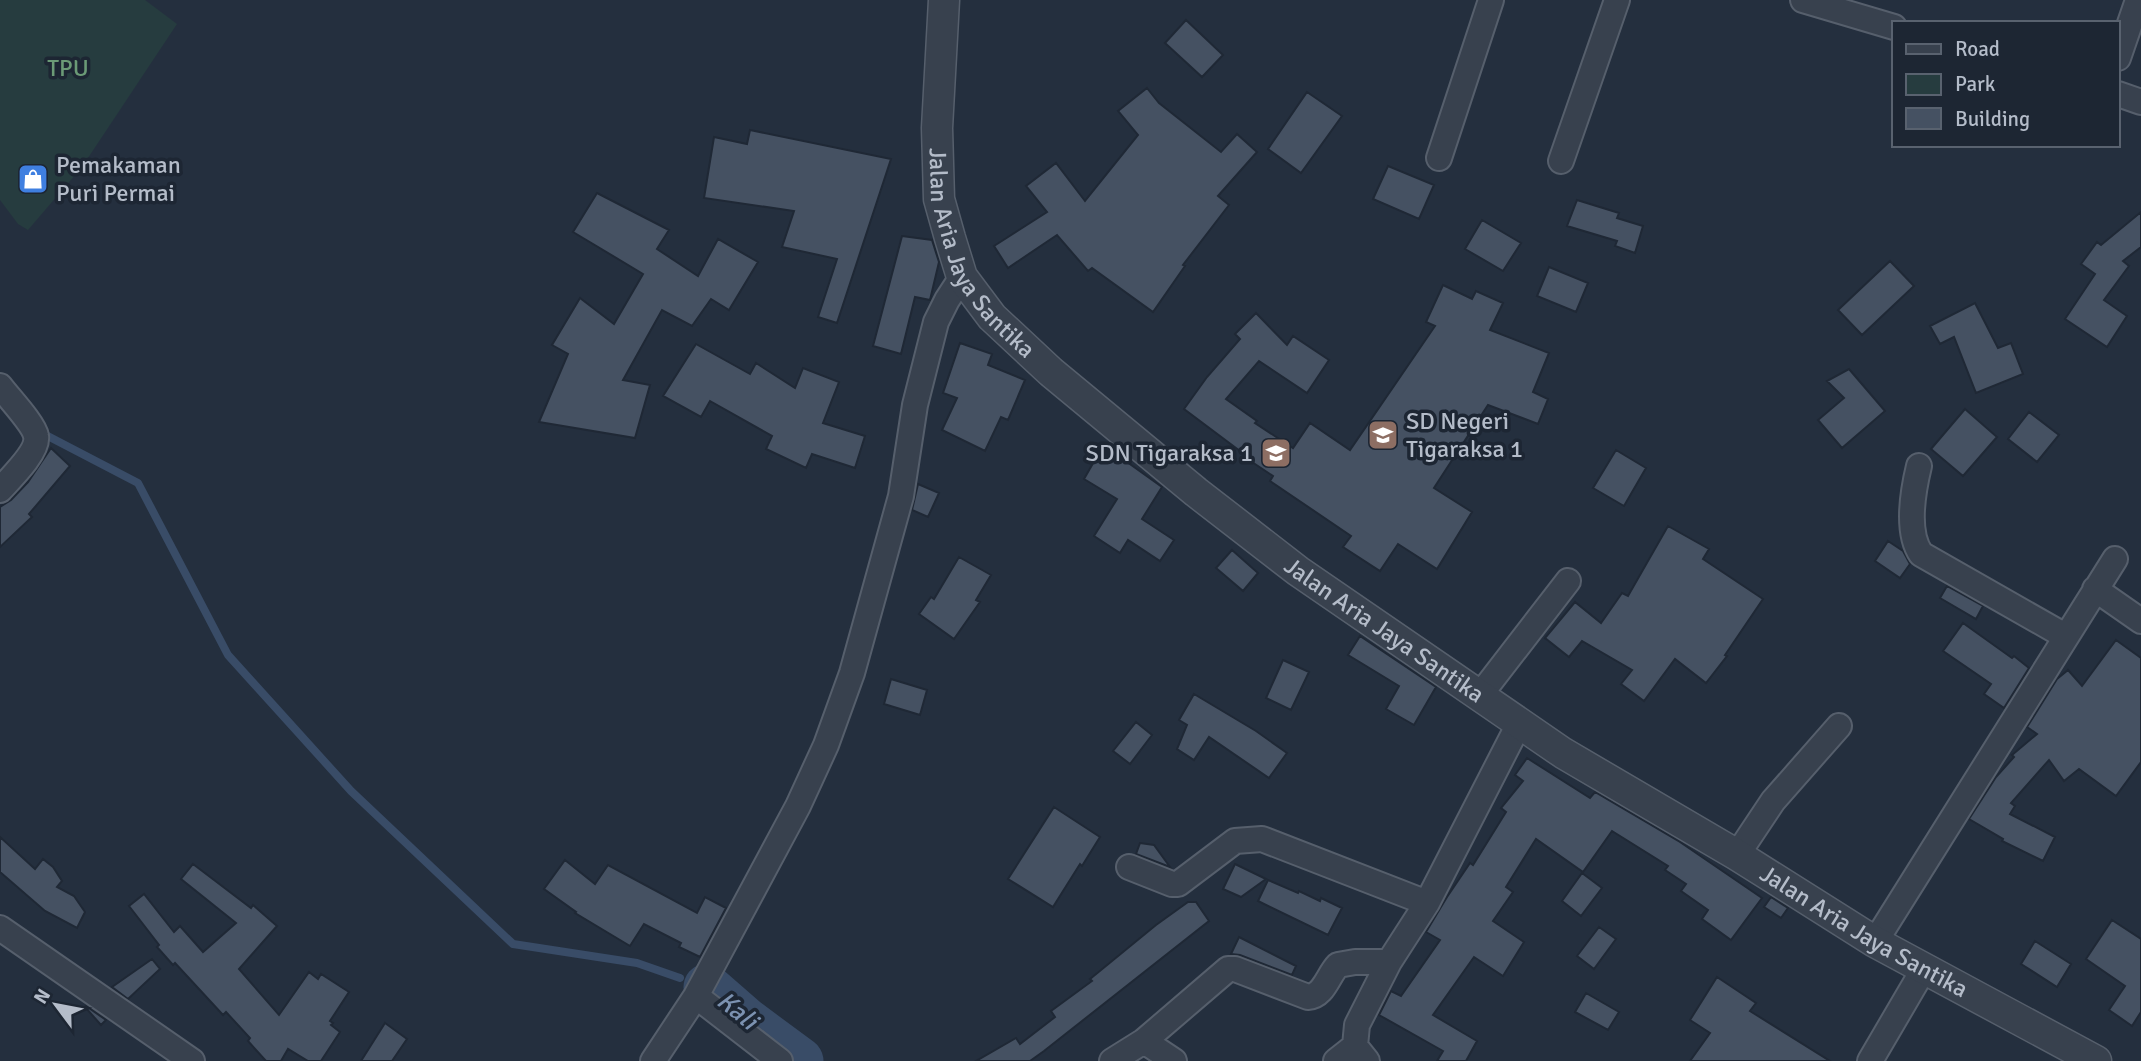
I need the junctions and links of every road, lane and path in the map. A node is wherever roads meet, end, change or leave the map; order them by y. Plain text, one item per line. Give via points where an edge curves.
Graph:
1 (944, 0) edge
2 (1491, 0) edge
3 (1617, 0) edge
4 (1803, 0) edge
5 (2138, 0) edge
6 (1892, 26) edge
7 (2120, 52) edge
8 (2120, 95) edge
9 (2141, 102) edge
10 (1439, 158) dead end
11 (1561, 161) dead end
12 (961, 277) junction
13 (0, 386) edge
14 (1919, 466) dead end
15 (0, 491) edge
16 (2115, 559) dead end
17 (1568, 581) dead end
18 (2095, 589) junction
19 (2141, 621) edge
20 (2065, 636) junction
21 (1480, 695) junction
22 (1520, 722) junction
23 (1839, 726) dead end
24 (1737, 855) junction
25 (1129, 867) dead end
26 (1427, 903) junction
27 (0, 928) edge
28 (1875, 942) junction
29 (1389, 962) junction
30 (1925, 967) junction
31 (696, 996) junction
32 (1144, 1041) junction
33 (1353, 1056) edge
34 (192, 1061) edge
35 (653, 1061) edge
36 (780, 1061) edge
37 (1112, 1061) edge
38 (1174, 1061) edge
39 (1870, 1061) edge
40 (2096, 1061) edge

1 - 12 street, Jalan Aria Jaya Santika via 937,128 939,199
2 - 10 street
3 - 11 street
4 - 6 street
5 - 7 street
8 - 9 street
12 - 21 street, Jalan Aria Jaya Santika via 992,317 1051,372 1196,492 1298,571
12 - 31 street via 936,323 915,405 901,496 852,673 826,745
13 - 15 street via 36,433 36,443
14 - 20 street via 1912,496 1915,545 1921,554
16 - 18 street
17 - 21 street
18 - 19 street
18 - 20 street
20 - 28 street
21 - 22 street, Jalan Aria Jaya Santika
22 - 24 street, Jalan Aria Jaya Santika via 1563,753
22 - 26 street
23 - 24 street via 1773,800
24 - 28 street, Jalan Aria Jaya Santika
25 - 26 street via 1178,884 1235,841 1262,839
26 - 29 street
27 - 34 street
28 - 30 street, Jalan Aria Jaya Santika
29 - 32 street via 1338,965 1315,997 1228,969
29 - 33 street via 1357,1025
30 - 39 street
30 - 40 street, Jalan Aria Jaya Santika
31 - 35 street
31 - 36 street
32 - 37 street
32 - 38 street

